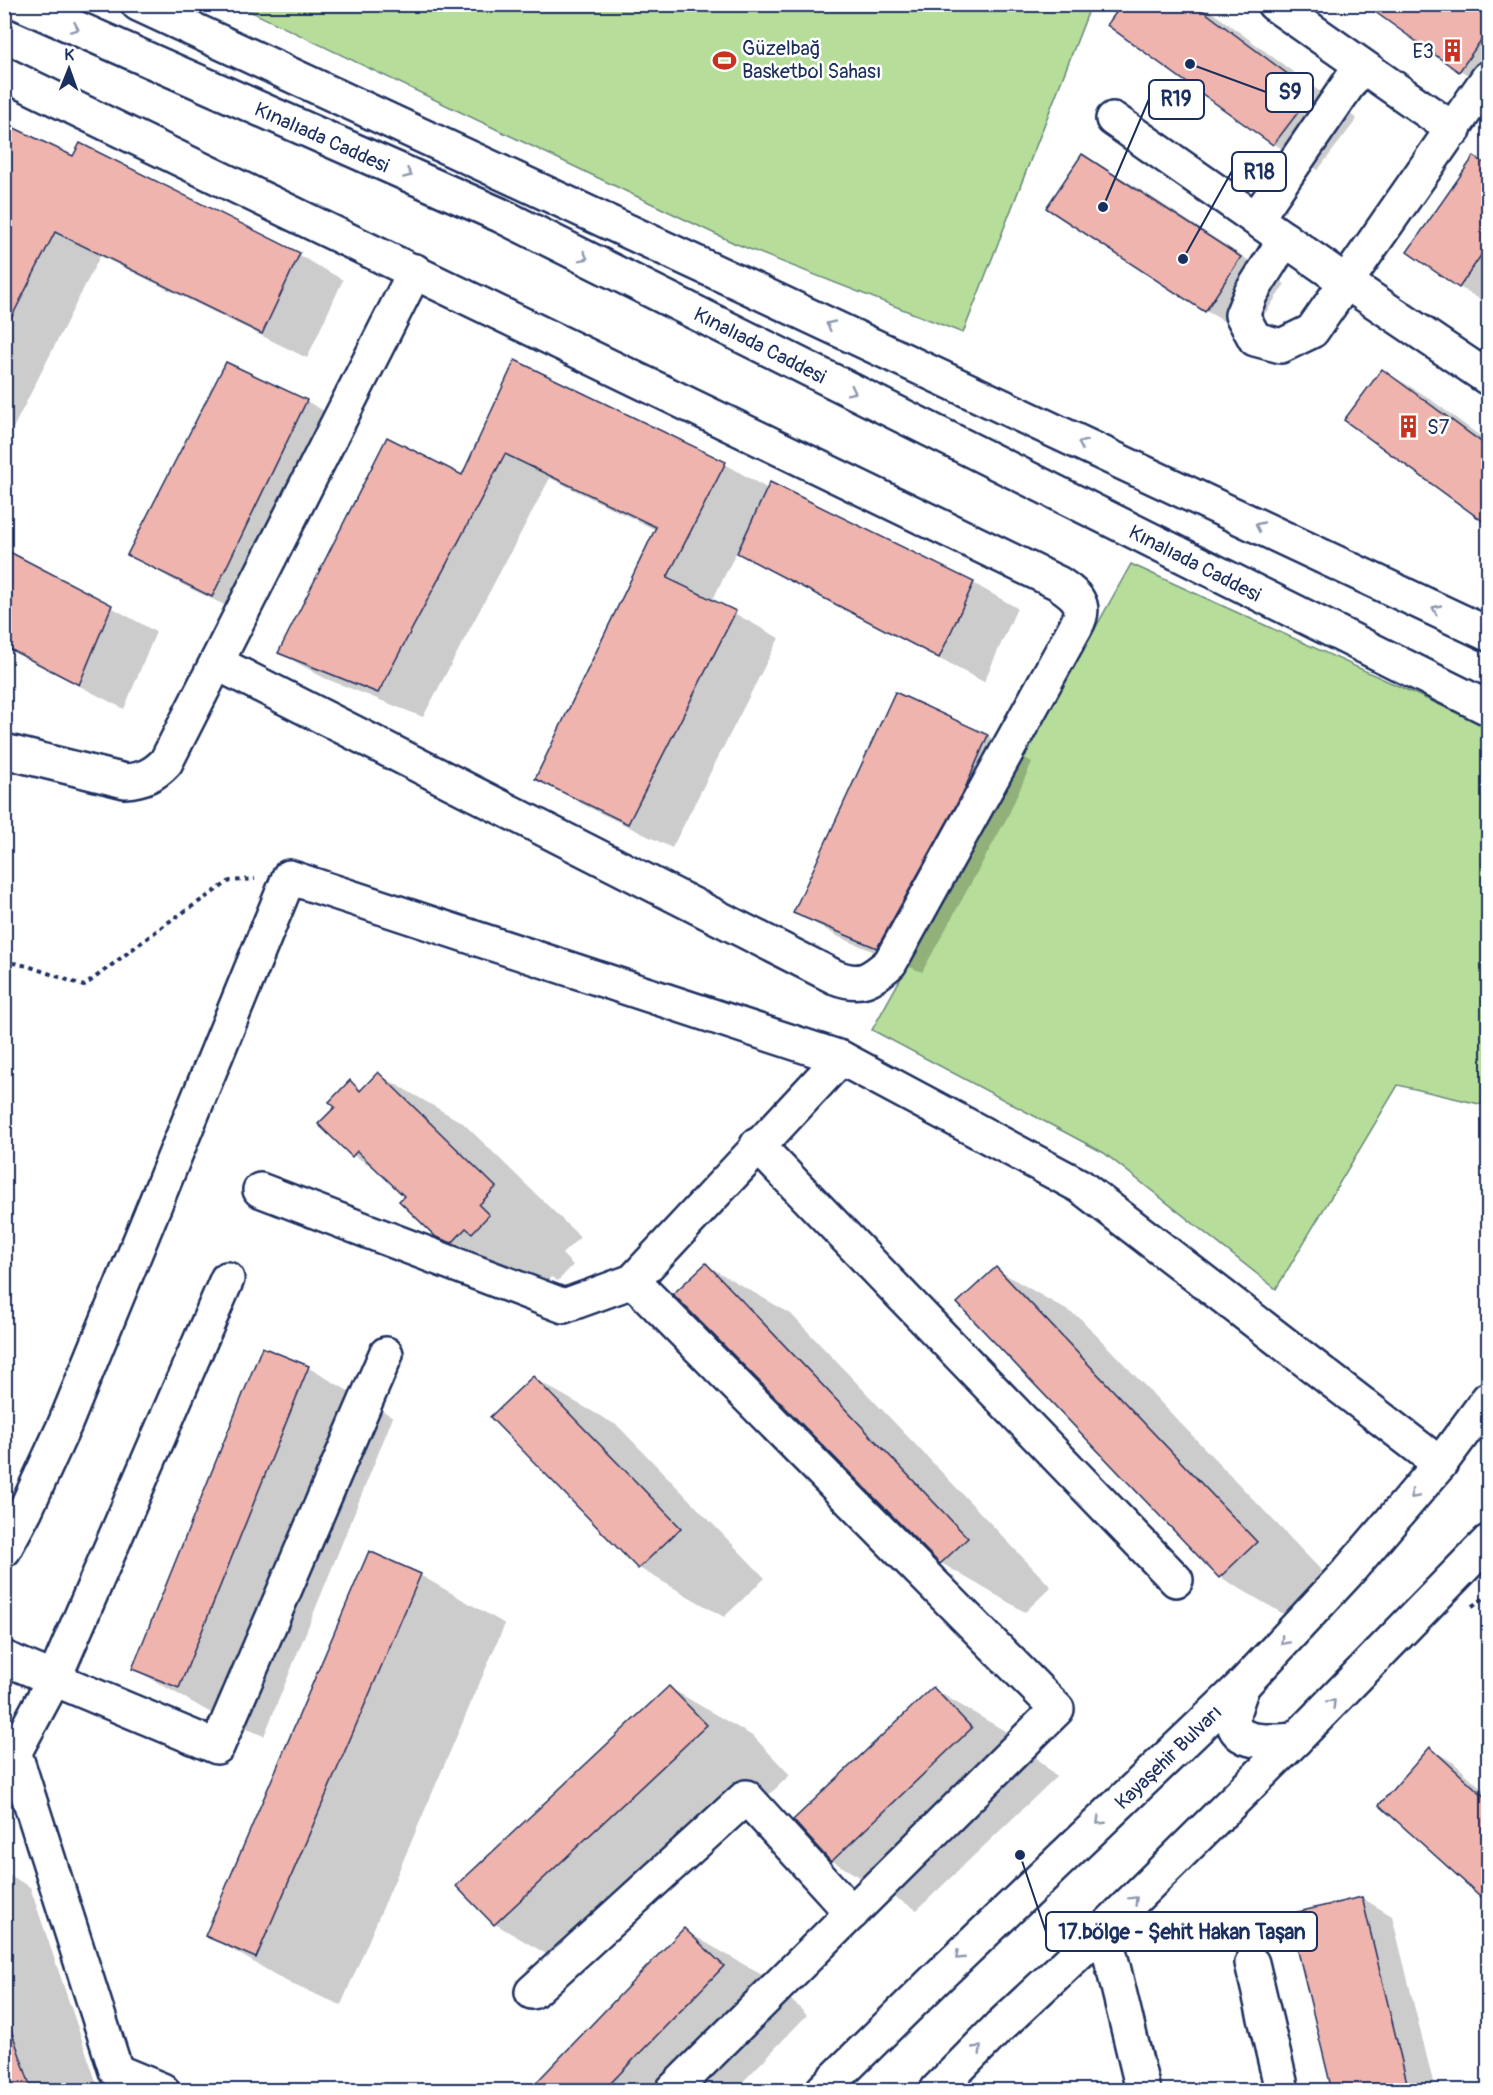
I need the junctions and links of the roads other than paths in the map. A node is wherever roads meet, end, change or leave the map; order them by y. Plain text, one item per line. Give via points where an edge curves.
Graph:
1 (22, 4) edge
2 (138, 4) edge
3 (1274, 4) edge
4 (1361, 66) junction
5 (4, 74) edge
6 (1488, 78) edge
7 (1113, 119) dead end
8 (1454, 130) junction
9 (1256, 219) junction
10 (1285, 239) junction
11 (416, 271) junction
12 (1346, 282) junction
13 (1488, 378) edge
14 (1488, 634) edge
15 (217, 663) junction
16 (1488, 708) edge
17 (4, 751) edge
18 (841, 1058) junction
19 (757, 1146) junction
20 (260, 1190) dead end
21 (227, 1279) dead end
22 (633, 1281) junction
23 (386, 1354) dead end
24 (1488, 1399) edge
25 (1440, 1464) junction
26 (1488, 1542) edge
27 (4, 1550) edge
28 (1176, 1580) dead end
29 (4, 1658) edge
30 (54, 1679) junction
31 (1244, 1685) junction
32 (1295, 1740) junction
33 (9, 1749) edge
34 (852, 1912) junction
35 (1104, 1929) junction
36 (1252, 1963) dead end
37 (532, 1992) dead end
38 (162, 2091) edge
39 (673, 2091) edge
40 (823, 2091) edge
41 (937, 2091) edge
42 (1143, 2091) edge
43 (1282, 2091) edge

1 -> 16 main road, Kınalıada Caddesi via 500,215
14 -> 2 main road
3 - 4 main road
4 - 8 main road
4 - 9 main road
5 - 11 main road
6 - 8 main road
7 - 9 main road
8 - 12 main road
9 - 10 main road
10 - 12 main road
10 - 12 main road via 1251,292 1242,315 1255,339 1281,346 1312,331
11 - 15 main road
11 - 15 main road via 1058,583 1073,593 1080,604 1080,618 890,963 875,975 850,983
12 - 13 main road
15 - 17 main road via 166,762 147,777 125,781
18 - 19 main road
18 - 25 main road via 1080,1186
18 - 27 main road via 289,877 64,1424
19 - 22 main road
19 - 28 main road
20 - 22 main road via 564,1306
21 - 30 main road
22 - 34 main road via 1057,1709
23 - 30 main road via 217,1747
24 - 25 main road, Kayaşehir Bulvarı
25 -> 31 main road, Kayaşehir Bulvarı
32 -> 26 main road
29 - 30 main road
30 - 33 main road via 18,1746
31 - 32 main road via 1234,1713 1240,1735 1262,1742
31 -> 40 main road, Kayaşehir Bulvarı via 942,1972
35 -> 32 main road
33 - 38 main road via 116,2071
34 - 37 main road via 746,1797
34 - 39 main road
41 -> 35 main road
35 - 42 main road
36 - 43 main road

